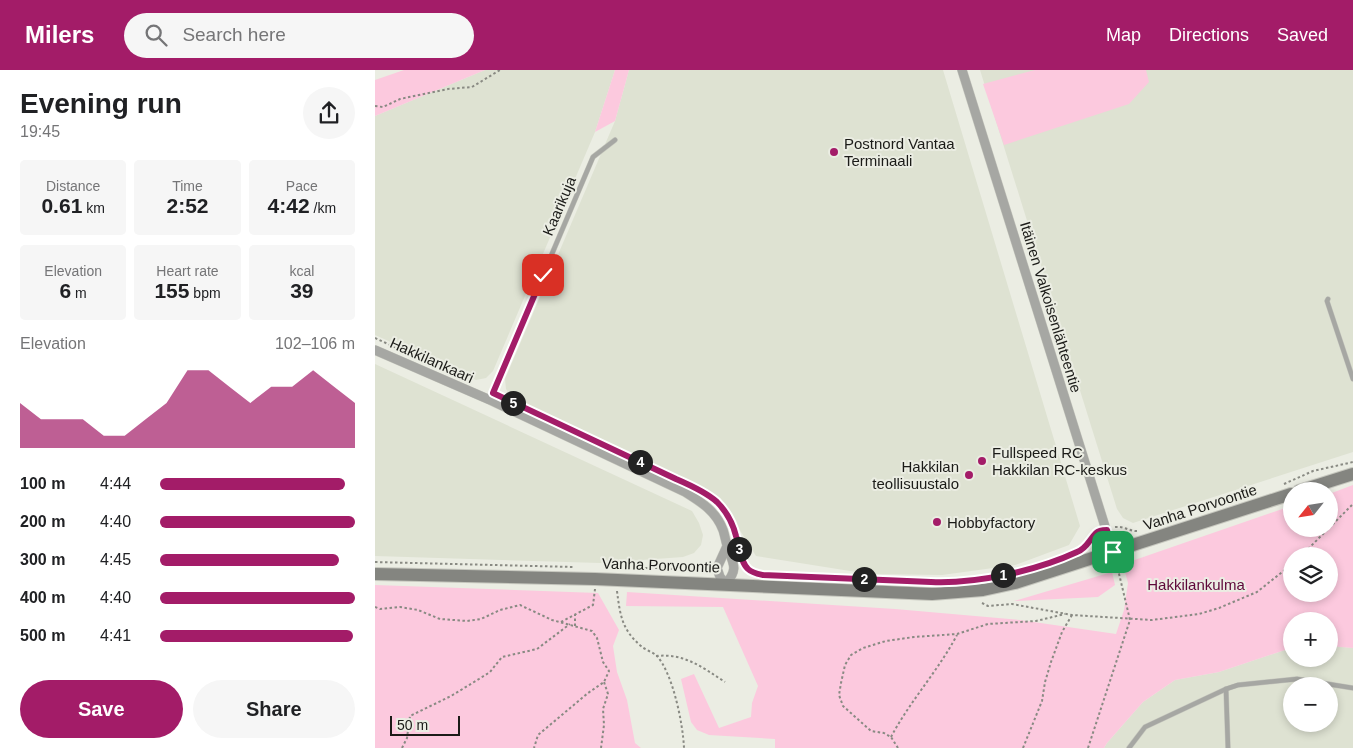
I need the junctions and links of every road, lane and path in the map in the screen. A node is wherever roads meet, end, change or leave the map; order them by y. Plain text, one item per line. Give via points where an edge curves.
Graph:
1 (500, 70) edge
2 (962, 70) edge
3 (375, 106) edge
4 (615, 140) dead end
5 (1328, 298) dead end
6 (375, 338) edge
7 (375, 350) edge
8 (418, 358) dead end
9 (1353, 379) edge
10 (489, 400) junction
11 (1353, 462) edge
12 (1353, 474) edge
13 (1328, 482) edge
14 (1278, 486) dead end
15 (1283, 497) edge
16 (711, 498) dead end
17 (1353, 504) edge
18 (722, 509) dead end
19 (1338, 520) edge
20 (730, 522) dead end
21 (1107, 530) junction
22 (1145, 530) dead end
23 (1320, 538) edge
24 (727, 546) junction
25 (1310, 547) edge
26 (1081, 551) dead end
27 (1113, 552) junction
28 (375, 562) edge
29 (576, 567) dead end
30 (608, 568) dead end
31 (717, 568) junction
32 (735, 569) junction
33 (747, 569) junction
34 (1283, 572) edge
35 (375, 574) edge
36 (763, 575) dead end
37 (802, 576) dead end
38 (595, 579) junction
39 (615, 580) junction
40 (885, 580) dead end
41 (726, 584) junction
42 (982, 603) dead end
43 (375, 607) edge
44 (1065, 614) junction
45 (575, 615) junction
46 (1072, 615) junction
47 (1131, 620) junction
48 (561, 622) junction
49 (571, 624) junction
50 (575, 626) junction
51 (957, 634) junction
52 (656, 656) junction
53 (604, 682) junction
54 (725, 682) dead end
55 (1353, 688) edge
56 (1226, 689) junction
57 (891, 737) junction
58 (402, 748) edge
59 (533, 748) edge
60 (601, 748) edge
61 (684, 748) edge
62 (898, 748) edge
63 (1023, 748) edge
64 (1088, 748) edge
65 (1129, 748) edge
66 (1228, 748) edge

1 - 3 path via 472,87 448,89 400,99 383,107
2 - 21 street, Itäinen Valkoisenlähteentie
4 - 10 lane, Kaarikuja via 593,157
5 - 9 lane
6 - 8 path
7 - 10 street, Hakkilankaari
10 - 24 street, Hakkilankaari via 685,492 706,505 715,516
11 - 14 path via 1313,471
12 - 13 main road
15 - 27 main road, Vanha Porvoontie
16 - 18 path
17 - 19 path
20 - 33 path
21 - 22 path via 1117,526
21 - 26 path via 1096,533
21 - 27 street, Itäinen Valkoisenlähteentie
23 - 25 path
24 - 31 street
24 - 32 street, Hakkilankaari
27 - 41 main road, Vanha Porvoontie via 1015,583 974,591 932,594
27 - 47 path
28 - 29 path
30 - 31 path
31 - 41 street
32 - 33 path
32 - 41 street
33 - 36 path
34 - 47 path via 1257,592 1219,608 1173,618
35 - 38 main road, Vanha Porvoontie
37 - 40 path
38 - 39 main road, Vanha Porvoontie
38 - 45 path via 593,605
39 - 41 main road, Vanha Porvoontie
39 - 52 path via 624,626 634,640
42 - 44 path via 988,606 1012,604
43 - 48 path via 400,607 440,619 467,621 520,605
44 - 46 path
44 - 51 path via 1036,621 988,624
45 - 48 path
45 - 50 path
46 - 47 path
46 - 63 path via 1051,662 1042,701
47 - 64 path
48 - 49 path
49 - 50 path
49 - 58 path via 537,648 502,657 490,672 410,716
50 - 53 path via 592,632 597,638 603,662 609,671
51 - 57 path
51 - 57 path via 886,640 851,655 845,665 839,695 843,706 871,731
52 - 54 path via 671,654 686,658
52 - 61 path via 674,693
53 - 59 path via 538,735
53 - 60 path via 608,694 603,709
55 - 56 lane via 1297,679
56 - 65 lane via 1145,727
56 - 66 lane
57 - 62 path

